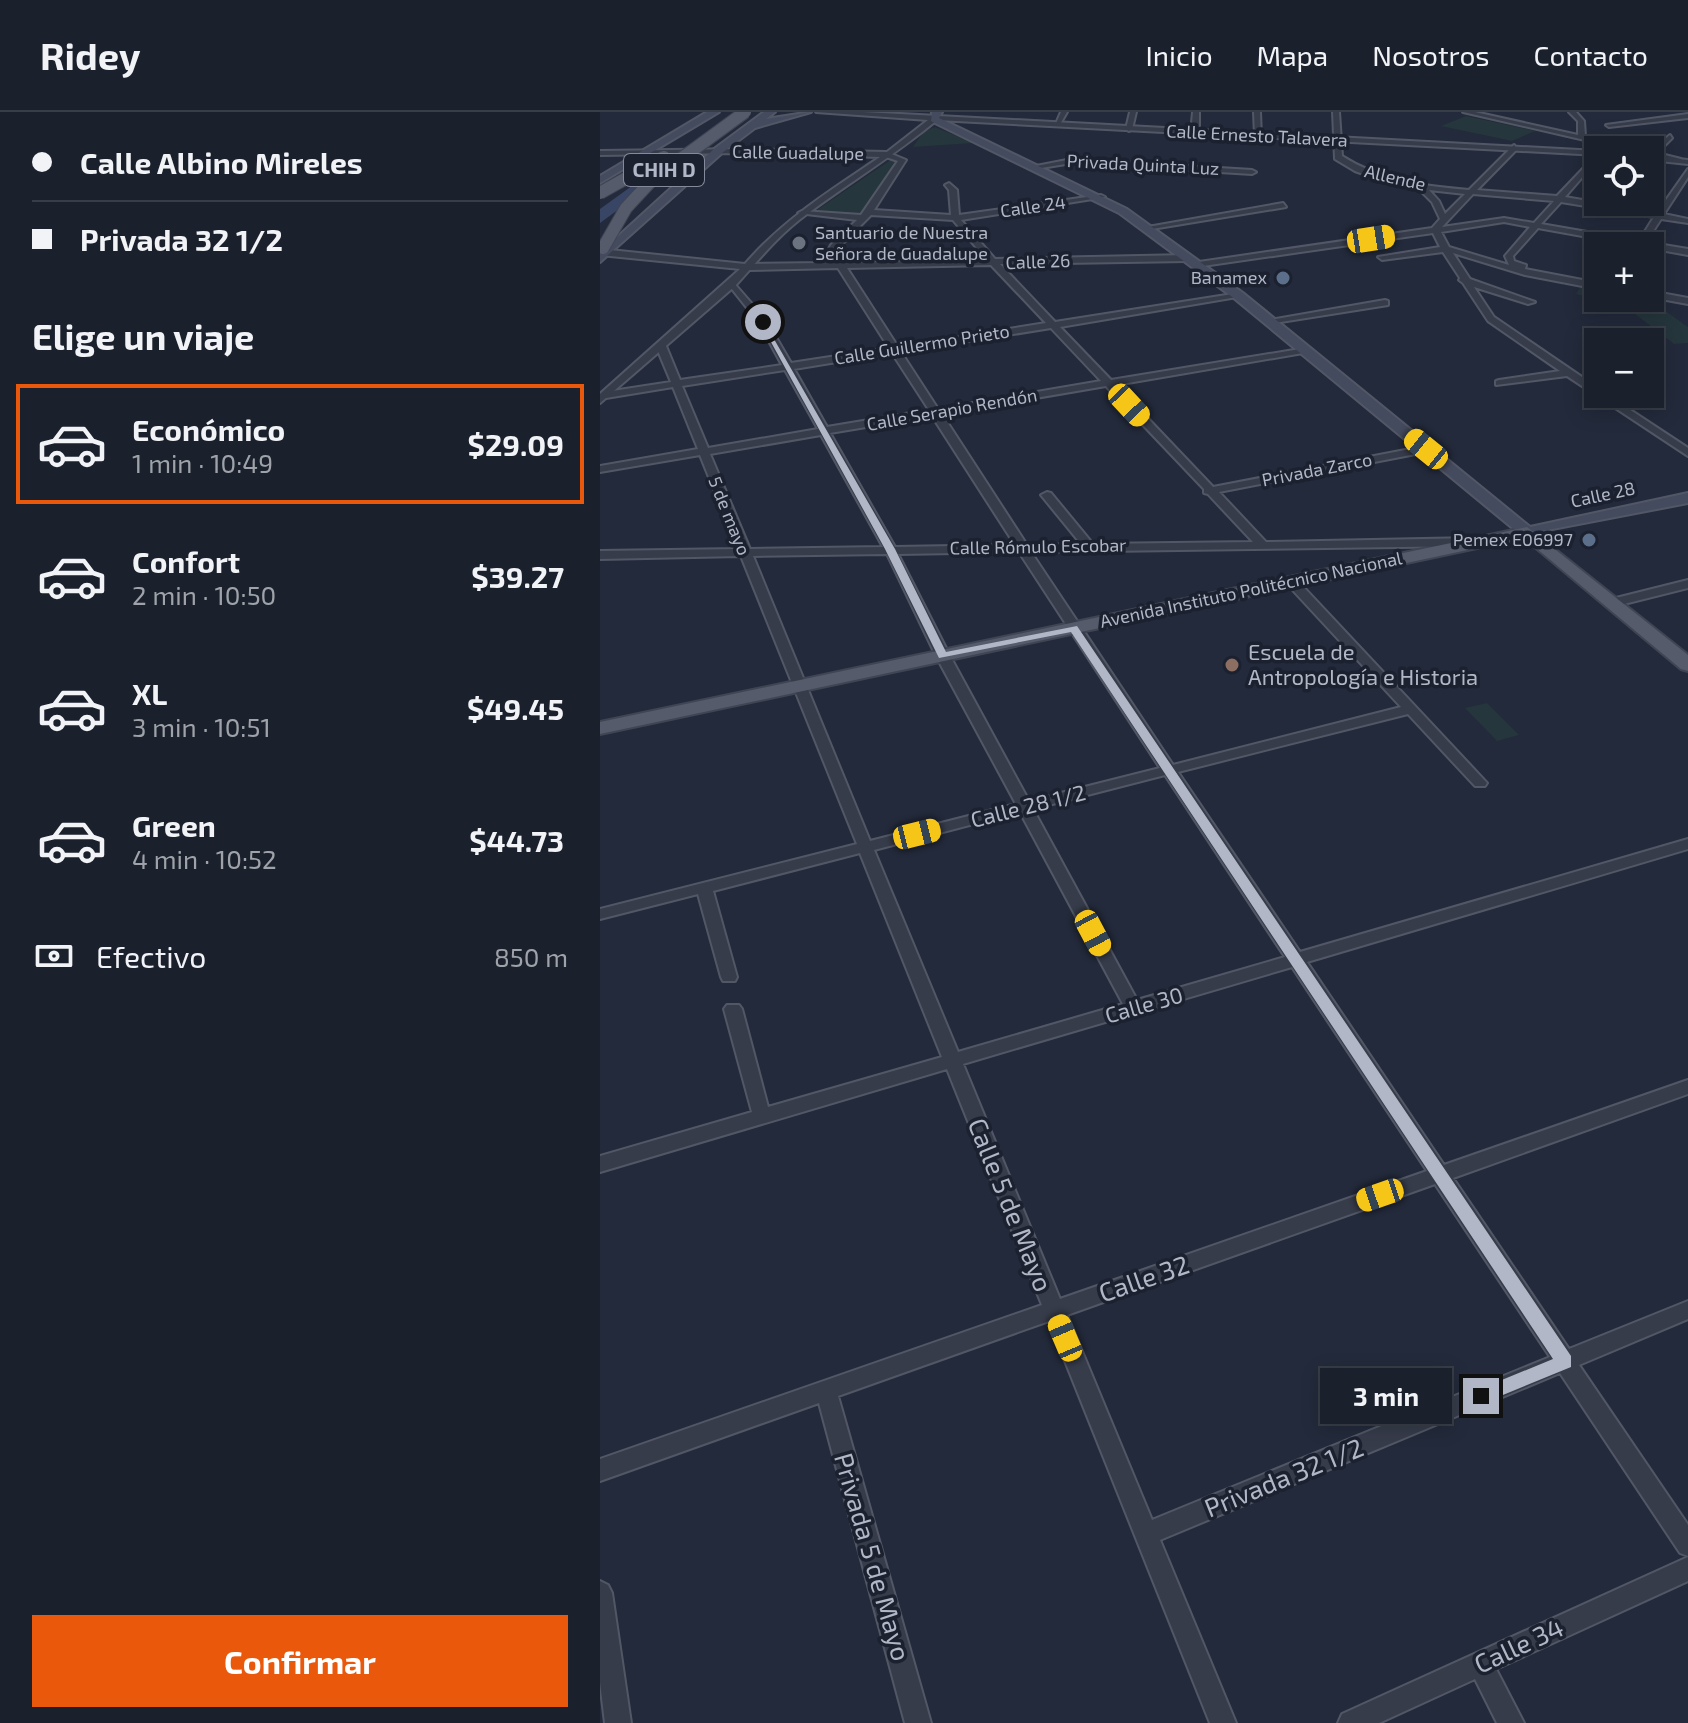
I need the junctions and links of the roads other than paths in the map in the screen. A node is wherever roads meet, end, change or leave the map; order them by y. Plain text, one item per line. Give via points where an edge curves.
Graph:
1 (714, 112) edge
2 (733, 112) edge
3 (745, 112) edge
4 (770, 112) edge
5 (806, 112) edge
6 (820, 112) edge
7 (1064, 112) edge
8 (1133, 112) edge
9 (1196, 112) edge
10 (1257, 112) edge
11 (1336, 112) edge
12 (1466, 112) edge
13 (1509, 112) edge
14 (1572, 112) edge
15 (1638, 112) edge
16 (936, 116) edge
17 (1688, 116) edge
18 (1649, 120) junction
19 (1522, 124) junction
20 (1057, 125) junction
21 (1609, 125) dead end
22 (1688, 125) edge
23 (750, 127) junction
24 (1129, 129) junction
25 (1195, 133) junction
26 (1259, 136) junction
27 (1582, 137) joint
28 (1670, 137) dead end
29 (1336, 140) junction
30 (1664, 143) edge
31 (1514, 147) junction
32 (718, 151) junction
33 (600, 153) edge
34 (645, 153) junction
35 (1584, 153) edge
36 (889, 155) junction
37 (1664, 158) edge
38 (1688, 162) edge
39 (1035, 167) junction
40 (1584, 170) edge
41 (1688, 171) edge
42 (1252, 172) dead end
43 (600, 180) edge
44 (949, 185) dead end
45 (1420, 185) junction
46 (1471, 192) junction
47 (600, 193) edge
48 (1101, 197) junction
49 (1559, 199) junction
50 (1584, 203) edge
51 (1283, 205) dead end
52 (1664, 208) edge
53 (802, 213) junction
54 (866, 215) junction
55 (1659, 216) joint
56 (955, 218) junction
57 (1443, 218) junction
58 (1688, 221) edge
59 (1537, 224) junction
60 (1146, 228) junction
61 (1436, 228) junction
62 (1649, 232) edge
63 (1584, 234) edge
64 (1664, 248) edge
65 (1447, 249) junction
66 (603, 252) edge
67 (1688, 252) edge
68 (1382, 257) dead end
69 (1193, 261) junction
70 (994, 263) junction
71 (826, 264) junction
72 (840, 264) junction
73 (750, 267) junction
74 (1463, 280) junction
75 (1563, 280) junction
76 (732, 284) junction
77 (1584, 284) edge
78 (1239, 296) junction
79 (1664, 297) edge
80 (1688, 301) edge
81 (1531, 302) dead end
82 (1385, 303) dead end
83 (1269, 321) junction
84 (1052, 324) junction
85 (661, 346) junction
86 (894, 350) junction
87 (1303, 350) junction
88 (788, 366) junction
89 (1568, 373) junction
90 (1109, 383) junction
91 (1499, 383) dead end
92 (675, 384) junction
93 (1584, 384) edge
94 (603, 398) edge
95 (1620, 408) edge
96 (934, 413) junction
97 (825, 432) junction
98 (1426, 449) junction
99 (703, 453) junction
100 (1688, 453) edge
101 (600, 469) edge
102 (1208, 491) junction
103 (1047, 495) dead end
104 (1688, 498) edge
105 (1527, 532) junction
106 (1476, 542) junction
107 (1263, 545) junction
108 (1088, 546) junction
109 (1022, 547) junction
110 (890, 549) junction
111 (744, 553) junction
112 (600, 555) edge
113 (1292, 582) junction
114 (1688, 584) edge
115 (1612, 603) junction
116 (1074, 628) junction
117 (943, 656) junction
118 (1688, 665) edge
119 (801, 685) junction
120 (1410, 709) junction
121 (600, 728) edge
122 (1169, 770) junction
123 (1480, 783) dead end
124 (1025, 807) junction
125 (1688, 844) edge
126 (863, 847) junction
127 (704, 888) junction
128 (600, 914) edge
129 (1297, 961) junction
130 (729, 977) dead end
131 (733, 1009) dead end
132 (1134, 1009) junction
133 (951, 1062) junction
134 (1688, 1087) edge
135 (762, 1117) junction
136 (600, 1164) edge
137 (1440, 1174) junction
138 (1054, 1310) junction
139 (1688, 1310) edge
140 (1565, 1362) junction
141 (826, 1391) junction
142 (600, 1470) edge
143 (1146, 1534) junction
144 (1688, 1545) edge
145 (1688, 1569) edge
146 (600, 1593) edge
147 (1480, 1664) junction
148 (618, 1723) edge
149 (918, 1723) edge
150 (1223, 1723) edge
151 (1351, 1723) edge
152 (1511, 1723) edge

1 - 34 main road
2 - 47 main road, CHIH D, bridge
3 - 66 main road, CHIH D, bridge via 652,180 626,208
4 - 23 main road
5 - 23 main road
6 - 16 street, Calle Ernesto Talavera
7 - 20 street
8 - 24 street
9 - 25 street
10 - 26 street
11 - 29 street
12 - 19 street
13 - 19 street
14 - 27 street via 1581,121
15 - 18 street
16 - 20 street, Calle Ernesto Talavera
16 - 36 street
16 - 39 main road
17 - 18 street
18 - 21 street
18 - 22 street
19 - 27 street
20 - 24 street, Calle Ernesto Talavera
23 - 32 main road
24 - 25 street, Calle Ernesto Talavera
25 - 26 street, Calle Ernesto Talavera
26 - 29 street, Calle Ernesto Talavera
28 - 30 street
29 - 31 street, Calle Ernesto Talavera
29 - 45 street, Allende via 1338,157 1346,164
31 - 35 street, Calle Ernesto Talavera
31 - 46 street
32 - 34 street, Calle Guadalupe, bridge
32 - 36 street, Calle Guadalupe
32 - 66 main road
33 - 34 street, Calle Guadalupe
34 - 43 main road
36 - 53 street
36 - 54 street, Calle Guadalupe via 902,160
37 - 38 street
39 - 42 street, Privada Quinta Luz via 1072,161
39 - 48 main road
40 - 49 street
41 - 52 street
44 - 56 street
45 - 46 street, Allende
45 - 57 street
46 - 49 street, Allende
46 - 57 street
48 - 56 street, Calle 24
48 - 60 main road
49 - 50 street, Allende
49 - 59 street
51 - 60 street
53 - 54 street, Calle 24
53 - 73 street
54 - 56 street, Calle 24
54 - 71 street via 834,247
55 - 58 street, Allende
55 - 62 street
56 - 70 street
57 - 61 street
59 - 61 street, Calle 26 via 1504,220
59 - 63 street, Calle 26
59 - 75 street via 1508,259
60 - 69 main road
61 - 65 street
61 - 69 street, Calle 26
64 - 67 street, Calle 26
65 - 68 street
65 - 74 street
65 - 75 street
66 - 73 street, Calle 26
69 - 70 street, Calle 26
69 - 78 main road
70 - 72 street, Calle 26
70 - 84 street
71 - 72 street, Calle 26
71 - 73 street, Calle 26
72 - 86 street
73 - 76 street
74 - 81 street
74 - 89 street via 1491,319
75 - 77 street
76 - 85 street
76 - 88 street via 763,322
78 - 83 main road
78 - 84 street, Calle Guillermo Prieto
79 - 80 street
82 - 83 street
83 - 87 main road
84 - 86 street, Calle Guillermo Prieto
84 - 90 street
85 - 92 street, 5 de mayo
85 - 94 street
86 - 88 street, Calle Guillermo Prieto
86 - 96 street
87 - 90 street, Calle Serapio Rendón
87 - 98 main road
88 - 92 street, Calle Guillermo Prieto
88 - 97 street
89 - 91 street
89 - 93 street
90 - 96 street, Calle Serapio Rendón
90 - 102 street
92 - 94 street, Calle Guillermo Prieto
92 - 99 street, 5 de mayo
95 - 100 street
96 - 97 street, Calle Serapio Rendón
96 - 109 street
97 - 99 street, Calle Serapio Rendón
97 - 110 street
98 - 102 street, Privada Zarco
98 - 105 main road
99 - 101 street, Calle Serapio Rendón
99 - 111 street, 5 de mayo
102 - 107 street
103 - 108 street
104 - 105 main road, Calle 28
105 - 106 main road, Avenida Instituto Politécnico Nacional
105 - 115 main road
106 - 107 street, Calle Rómulo Escobar
106 - 113 main road, Avenida Instituto Politécnico Nacional
107 - 108 street, Calle Rómulo Escobar
108 - 109 street, Calle Rómulo Escobar
109 - 110 street, Calle Rómulo Escobar
109 - 116 street
110 - 111 street, Calle Rómulo Escobar
110 - 117 street
111 - 112 street, Calle Rómulo Escobar
111 - 119 street, 5 de mayo
113 - 116 main road, Avenida Instituto Politécnico Nacional
113 - 120 street
114 - 115 street
115 - 118 main road
116 - 117 main road, Avenida Instituto Politécnico Nacional
116 - 122 street
117 - 119 main road, Avenida Instituto Politécnico Nacional
117 - 124 street
119 - 121 main road, Avenida Instituto Politécnico Nacional
119 - 126 street, Calle 5 de Mayo
120 - 122 street, Calle 28 1/2
120 - 123 street
122 - 124 street, Calle 28 1/2
122 - 129 street
124 - 126 street, Calle 28 1/2
124 - 132 street
125 - 129 street, Calle 30
126 - 127 street, Calle 28 1/2
126 - 133 street, Calle 5 de Mayo
127 - 128 street, Calle 28 1/2
127 - 130 street
129 - 132 street, Calle 30
129 - 137 street
131 - 135 street
132 - 133 street, Calle 30
133 - 135 street, Calle 30
133 - 138 street, Calle 5 de Mayo
134 - 137 street, Calle 32
135 - 136 street, Calle 30
137 - 138 street, Calle 32
137 - 140 street
138 - 141 street, Calle 32
138 - 143 street, Calle 5 de Mayo
139 - 140 street, Privada 32 1/2
140 - 143 street, Privada 32 1/2
140 - 144 street
141 - 142 street, Calle 32
141 - 149 street, Privada 5 de Mayo
143 - 150 street, Calle 5 de Mayo
145 - 147 street, Calle 34
146 - 148 street
147 - 151 street, Calle 34
147 - 152 street

